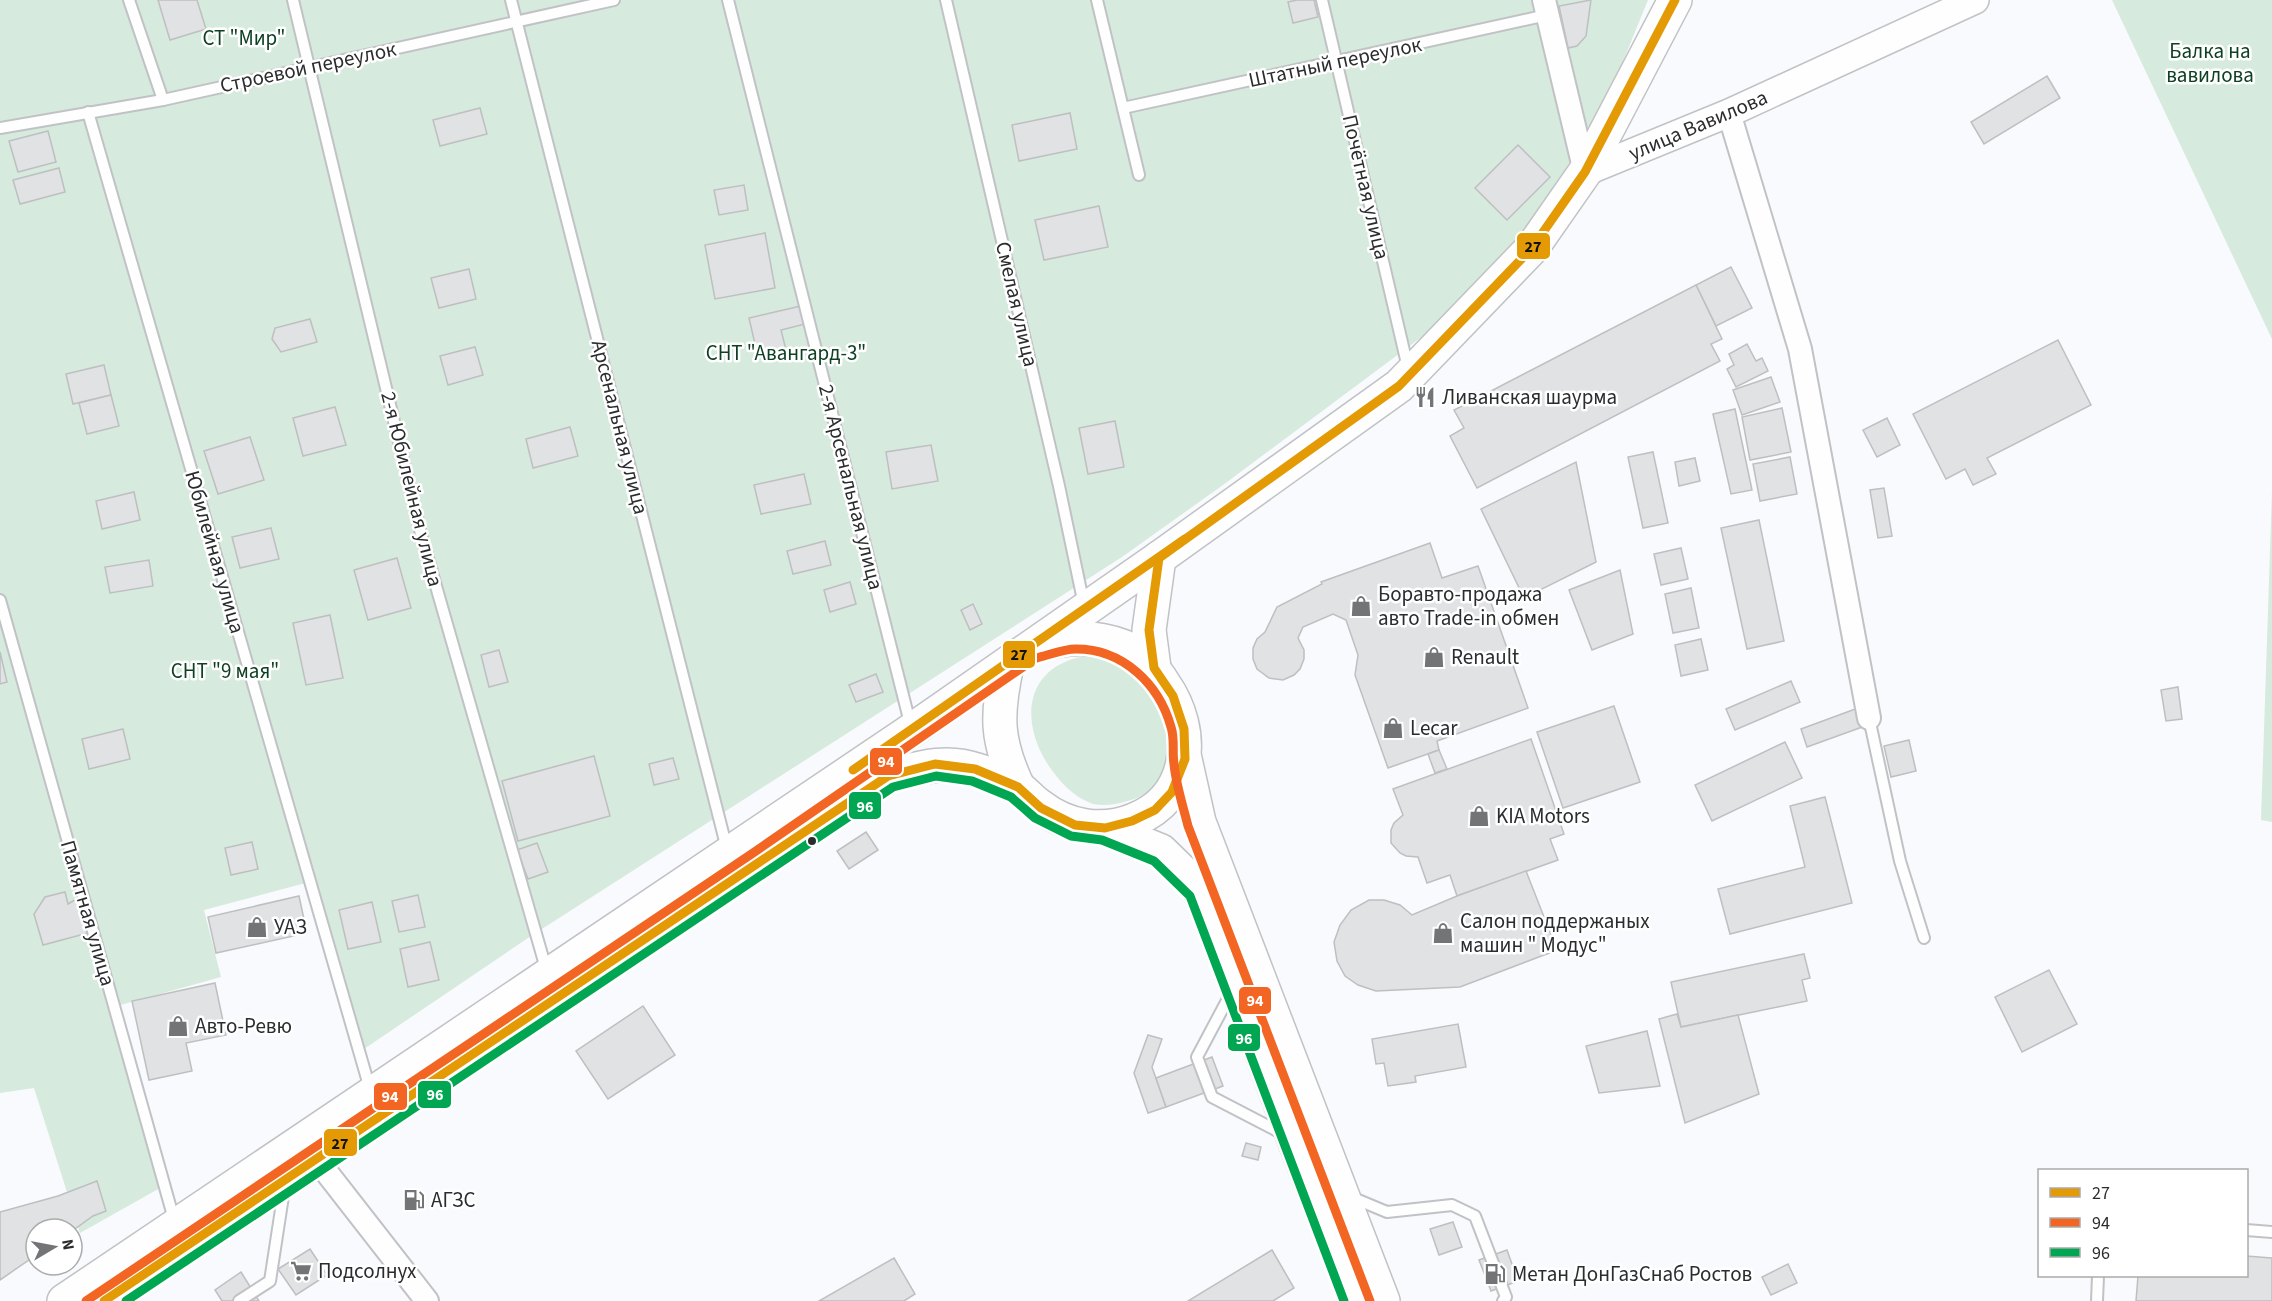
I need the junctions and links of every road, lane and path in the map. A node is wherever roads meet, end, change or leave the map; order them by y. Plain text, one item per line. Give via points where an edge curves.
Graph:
1 (129, 0) edge
2 (293, 0) edge
3 (511, 0) edge
4 (614, 0) edge
5 (728, 0) edge
6 (946, 0) edge
7 (1097, 0) edge
8 (1322, 0) edge
9 (1675, 0) edge
10 (1976, 0) edge
11 (1545, 7) edge
12 (517, 21) junction
13 (1336, 62) junction
14 (311, 67) junction
15 (162, 99) junction
16 (1123, 108) junction
17 (88, 112) junction
18 (1729, 113) junction
19 (0, 128) edge
20 (1585, 172) junction
21 (1138, 175) dead end
22 (1409, 375) junction
23 (1160, 558) junction
24 (0, 600) edge
25 (1085, 610) junction
26 (1019, 656) junction
27 (1154, 668) junction
28 (1869, 718) joint
29 (912, 730) junction
30 (1185, 759) junction
31 (1018, 787) junction
32 (1104, 828) junction
33 (728, 855) junction
34 (1924, 938) dead end
35 (548, 974) junction
36 (1236, 984) junction
37 (371, 1095) junction
38 (1294, 1139) junction
39 (317, 1160) junction
40 (285, 1181) junction
41 (1342, 1194) junction
42 (176, 1226) junction
43 (2248, 1230) edge
44 (2272, 1232) edge
45 (2098, 1277) edge
46 (110, 1300) edge
47 (64, 1301) edge
48 (239, 1301) edge
49 (427, 1301) edge
50 (1357, 1301) edge
51 (1383, 1301) edge
52 (1503, 1301) edge
53 (2097, 1301) edge

1 - 15 lane
2 - 14 lane, 2-я Юбилейная улица
3 - 12 lane, Арсенальная улица
4 - 12 lane, Строевой переулок
5 - 29 lane, 2-я Арсенальная улица
6 - 25 lane, Смелая улица
7 - 16 lane
8 - 13 lane, Почётная улица
9 - 20 main road
10 - 18 street, улица Вавилова
11 - 13 lane, Штатный переулок
11 - 20 street
12 - 14 lane, Строевой переулок
12 - 33 lane, Арсенальная улица
13 - 16 lane, Штатный переулок
13 - 22 lane, Почётная улица
14 - 15 lane, Строевой переулок
14 - 35 lane, 2-я Юбилейная улица via 421,534
15 - 17 lane, Строевой переулок
16 - 21 lane
17 - 19 lane, Строевой переулок
17 - 37 lane, Юбилейная улица
18 - 20 street, улица Вавилова
18 - 28 street via 1800,349
20 - 22 main road via 1532,248
22 - 23 main road
23 - 25 main road
23 - 27 main road via 1149,630
24 - 42 lane, Памятная улица
25 - 26 main road
26 - 27 main road via 1077,637 1126,648
26 - 29 main road
26 - 31 main road via 999,703 1000,737
27 - 30 main road via 1173,696 1181,718
28 - 34 lane via 1900,861
29 - 33 main road
30 - 32 main road via 1172,792 1155,810
30 - 41 main road via 1199,822
31 - 32 main road via 1041,808 1075,825
31 - 39 main road via 975,769 935,764 888,776
32 - 36 main road via 1161,851 1200,889
33 - 35 main road
35 - 37 main road
36 - 38 main road
36 - 38 lane via 1197,1057 1212,1097
37 - 42 main road
38 - 50 main road
39 - 40 main road
39 - 49 street
40 - 46 main road
40 - 48 lane via 270,1281
41 - 51 main road
41 - 52 lane via 1388,1212 1452,1205 1475,1216 1506,1297
42 - 47 main road
43 - 44 lane
45 - 53 lane

